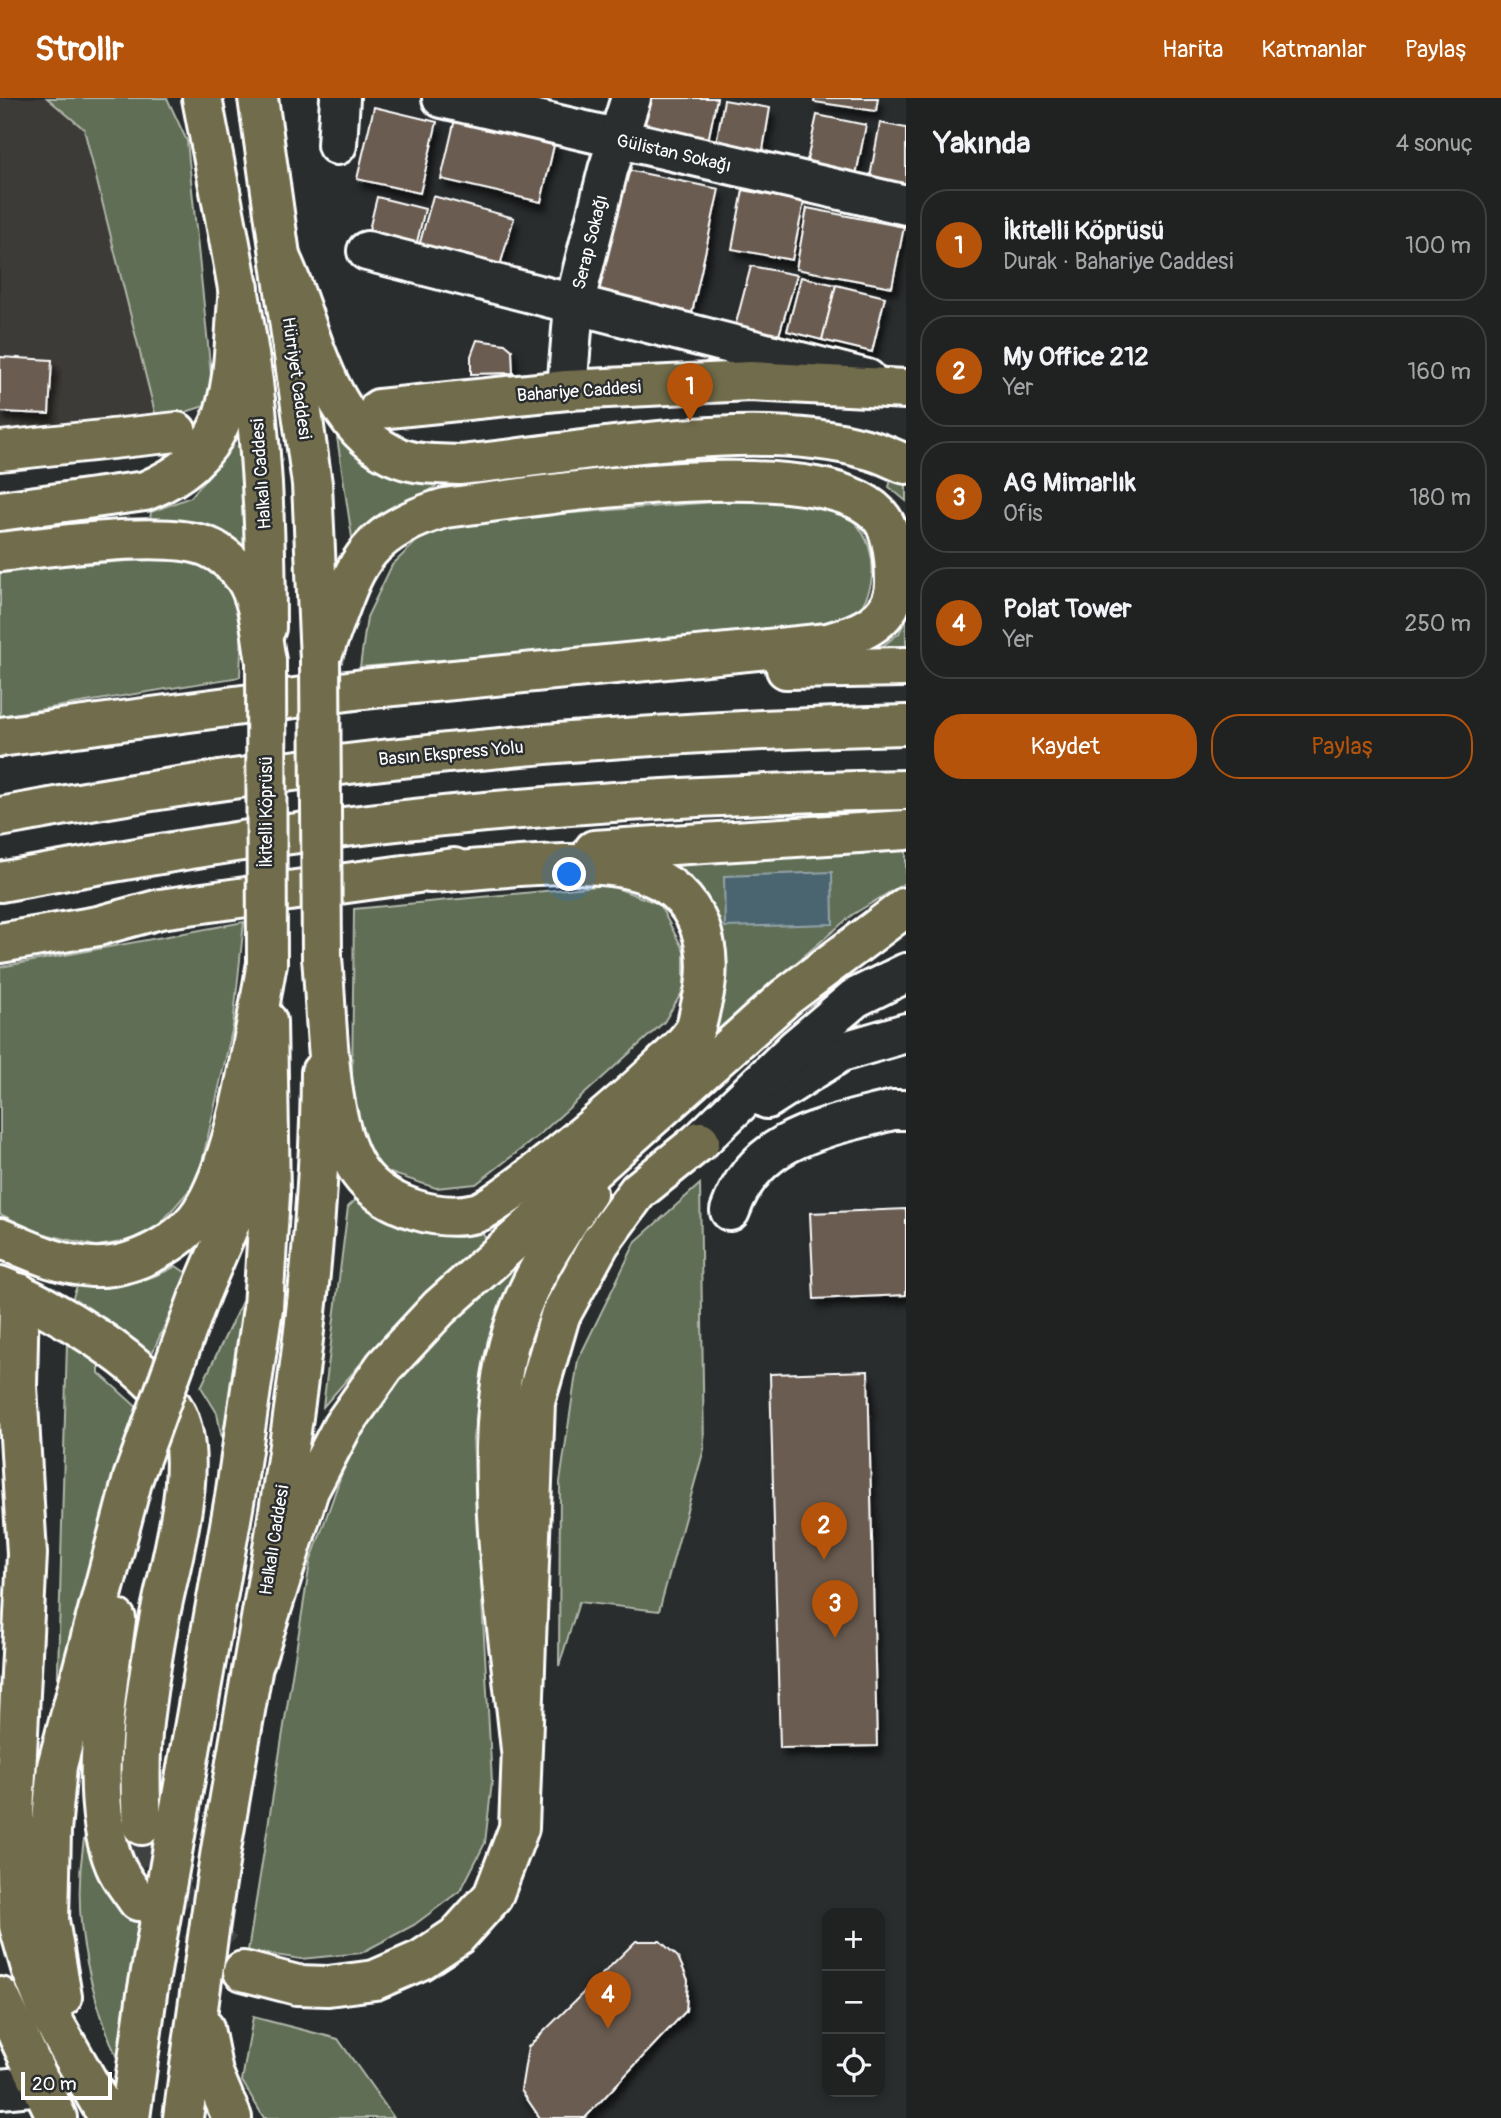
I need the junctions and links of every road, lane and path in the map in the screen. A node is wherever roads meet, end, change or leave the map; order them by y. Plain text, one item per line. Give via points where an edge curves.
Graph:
1 (202, 98) edge
2 (258, 98) edge
3 (340, 98) edge
4 (442, 98) edge
5 (631, 98) edge
6 (620, 141) junction
7 (337, 145) dead end
8 (906, 205) edge
9 (367, 251) dead end
10 (281, 259) junction
11 (239, 288) junction
12 (574, 305) junction
13 (906, 389) edge
14 (567, 390) junction
15 (379, 409) tunnel mouth
16 (177, 432) dead end
17 (0, 451) edge
18 (906, 464) edge
19 (0, 511) edge
20 (0, 552) edge
21 (320, 660) junction
22 (266, 661) junction
23 (646, 663) junction
24 (906, 667) edge
25 (906, 725) edge
26 (0, 737) edge
27 (906, 790) edge
28 (0, 817) edge
29 (906, 831) edge
30 (430, 873) junction
31 (0, 882) edge
32 (906, 906) edge
33 (160, 909) junction
34 (0, 926) edge
35 (0, 943) edge
36 (322, 958) junction
37 (267, 962) junction
38 (906, 972) edge
39 (906, 1033) edge
40 (267, 1085) junction
41 (906, 1110) edge
42 (649, 1119) junction
43 (700, 1141) junction
44 (730, 1211) dead end
45 (0, 1238) edge
46 (9, 1290) edge
47 (17, 1386) junction
48 (133, 1478) junction
49 (0, 1501) edge
50 (255, 1661) junction
51 (522, 1750) junction
52 (142, 1825) tunnel mouth
53 (138, 1901) dead end
54 (243, 1971) tunnel mouth
55 (0, 1997) edge
56 (199, 1998) junction
57 (0, 2089) edge
58 (49, 2101) edge
59 (115, 2111) edge
60 (183, 2118) edge
61 (232, 2118) edge

1 - 11 main road
2 - 10 main road, Hürriyet Caddesi
3 - 7 street
4 - 6 street, Gülistan Sokağı
5 - 6 street, Serap Sokağı
6 - 8 street, Gülistan Sokağı
6 - 12 street, Serap Sokağı via 608,170
9 - 12 street
10 - 18 main road via 325,377 345,413 381,448 399,457 459,465 727,436 823,441 866,449
10 - 21 main road, Hürriyet Caddesi via 312,484
11 - 19 main road via 227,409 197,462 145,491
11 - 22 main road, Halkalı Caddesi via 261,464
12 - 13 street
12 - 14 street, Serap Sokağı
13 - 14 main road, Bahariye Caddesi via 750,381
14 - 15 main road, Bahariye Caddesi
16 - 17 main road
20 - 22 main road via 156,540 209,548 235,565 247,581
21 - 23 main road via 343,595 372,545 413,517 445,508 709,480 833,490 856,498 883,519 892,548 896,597 862,634 828,643
21 - 36 main road, bridge
22 - 37 main road, İkitelli Köprüsü, bridge
23 - 24 main road via 682,669
23 - 26 main road via 363,689
25 - 28 main road, Basın Ekspress Yolu via 726,730 386,759 155,790
27 - 31 main road via 670,799 389,823 237,842
29 - 30 main road via 611,848 501,859
30 - 33 main road
30 - 36 main road via 614,866 642,873 671,888 693,912 706,941 709,979 694,1031 524,1185 477,1213 434,1214 387,1197 365,1180 348,1156 334,1095
32 - 42 main road via 786,997
33 - 34 main road via 98,910
33 - 35 main road via 98,926
36 - 50 main road, Halkalı Caddesi via 319,1180 311,1292
37 - 40 main road
37 - 45 main road via 223,1168 204,1208 178,1237 120,1265 93,1267 67,1263
38 - 43 street via 855,998
39 - 43 street via 841,1052
40 - 48 main road, bridge via 248,1181 200,1294
40 - 59 main road via 270,1194 263,1308 235,1497 147,1994
41 - 44 street via 812,1131 784,1144 758,1163 738,1188
42 - 50 main road via 439,1308 386,1366 342,1427 309,1490
42 - 51 main road via 587,1193 555,1240 521,1310 499,1396 499,1524
43 - 51 main road via 638,1191 600,1242 560,1316 535,1402
46 - 47 main road
46 - 52 main road via 87,1332 144,1375 175,1411 183,1438 185,1482 144,1716 139,1768
47 - 49 main road
47 - 59 main road via 27,1554 14,1813 19,1926 49,2014
48 - 53 main road via 103,1722 102,1816 115,1866
48 - 59 main road via 57,1766 51,1831 49,1920 58,1985
50 - 56 main road, Halkalı Caddesi
51 - 54 main road via 519,1828 493,1896 457,1936 421,1960 375,1980 298,1985
55 - 58 main road
56 - 60 main road, Halkalı Caddesi
56 - 61 main road via 213,2073
57 - 58 street

